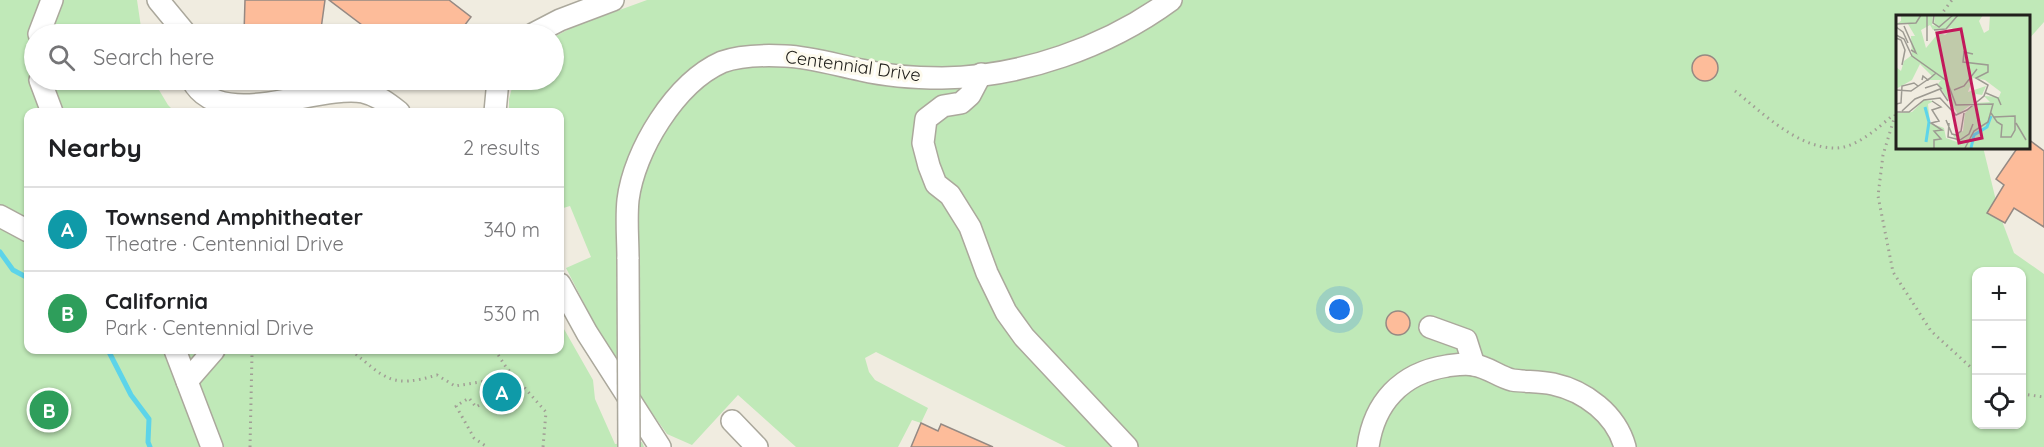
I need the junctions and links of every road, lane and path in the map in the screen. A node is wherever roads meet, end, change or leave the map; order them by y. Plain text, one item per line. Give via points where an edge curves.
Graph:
1 (52, 0) edge
2 (158, 0) edge
3 (613, 0) edge
4 (1171, 0) edge
5 (1952, 0) edge
6 (1941, 15) edge
7 (43, 24) edge
8 (178, 24) edge
9 (553, 24) edge
10 (981, 74) junction
11 (44, 90) edge
12 (200, 90) edge
13 (497, 90) edge
14 (1735, 91) dead end
15 (50, 108) edge
16 (393, 108) edge
17 (495, 108) edge
18 (1895, 114) joint
19 (0, 216) edge
20 (24, 229) edge
21 (564, 291) edge
22 (1430, 327) dead end
23 (176, 354) edge
24 (210, 354) edge
25 (252, 354) dead end
26 (356, 354) edge
27 (498, 354) edge
28 (1474, 365) junction
29 (1972, 368) edge
30 (509, 371) junction
31 (186, 381) junction
32 (486, 381) junction
33 (522, 384) junction
34 (2026, 395) edge
35 (2044, 397) edge
36 (490, 399) junction
37 (732, 421) dead end
38 (544, 445) edge
39 (212, 447) edge
40 (250, 447) edge
41 (487, 447) edge
42 (629, 447) edge
43 (660, 447) edge
44 (757, 447) edge
45 (1127, 447) edge
46 (1368, 447) edge
47 (1625, 447) edge

1 - 7 street
2 - 8 street
3 - 9 street
4 - 10 street, Centennial Drive via 1110,37 1075,51 1023,68
5 - 6 path
10 - 42 street, Centennial Drive, bridge via 943,78 888,75 788,56 741,57 722,63 688,89 644,144 628,200
10 - 45 street via 961,103 943,106 926,119 923,143 936,184 950,195 970,227 1006,312 1024,337
11 - 15 street
12 - 16 street via 227,103 260,105 350,91 376,97
13 - 17 street
14 - 18 path via 1793,135 1835,149 1857,142
18 - 29 path via 1883,155 1878,196 1893,272 1931,331
19 - 20 street
21 - 43 street
22 - 28 street via 1466,340
23 - 31 street
24 - 31 street
25 - 40 path
26 - 32 path via 387,380 416,382 437,375 455,386
27 - 30 path
28 - 46 street via 1431,369 1397,387 1380,406 1371,426
28 - 47 street via 1511,380 1552,384 1585,396 1616,425
30 - 32 path via 499,381
30 - 33 path
31 - 39 street
32 - 36 path
33 - 36 path via 513,399
33 - 38 path via 546,412
34 - 35 path
36 - 41 path via 476,407 469,398 456,406 474,438
37 - 44 street

